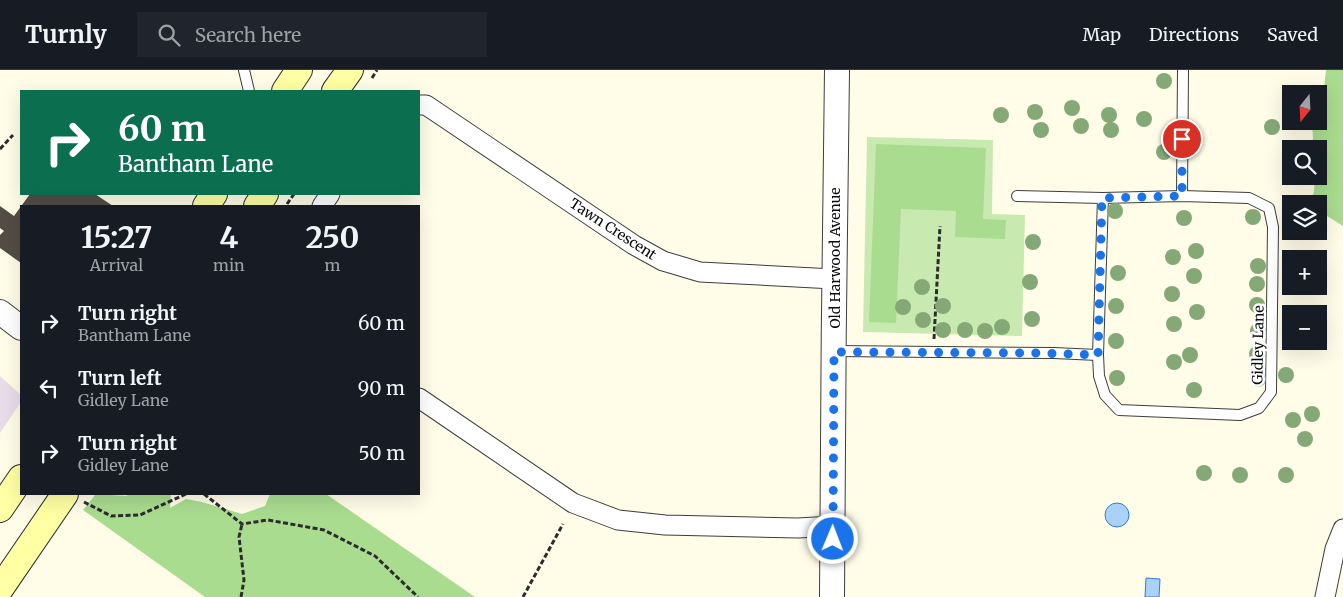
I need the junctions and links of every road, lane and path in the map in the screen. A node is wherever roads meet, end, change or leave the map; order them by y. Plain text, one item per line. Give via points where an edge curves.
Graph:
1 (244, 70) edge
2 (299, 70) edge
3 (350, 70) edge
4 (837, 70) edge
5 (1183, 70) edge
6 (249, 90) edge
7 (286, 90) edge
8 (337, 90) edge
9 (420, 105) edge
10 (13, 135) dead end
11 (0, 149) edge
12 (1017, 196) dead end
13 (1182, 196) junction
14 (1102, 198) junction
15 (940, 226) dead end
16 (834, 279) junction
17 (0, 312) edge
18 (20, 327) edge
19 (834, 352) junction
20 (933, 352) junction
21 (1098, 355) junction
22 (420, 399) edge
23 (20, 480) edge
24 (184, 495) edge
25 (205, 495) edge
26 (74, 498) edge
27 (0, 510) edge
28 (242, 524) junction
29 (563, 524) dead end
30 (833, 526) junction
31 (1343, 529) edge
32 (0, 589) edge
33 (241, 597) edge
34 (418, 597) edge
35 (523, 597) edge
36 (832, 597) edge
37 (1325, 597) edge

1 - 6 lane
2 - 7 main road
3 - 8 main road
4 - 16 street, Old Harwood Avenue
5 - 13 lane
9 - 16 street, Tawn Crescent via 426,105 634,245 663,261 700,272
10 - 11 path
12 - 14 lane, Gidley Lane
13 - 14 lane, Gidley Lane
13 - 21 lane, Gidley Lane via 1249,198 1269,208 1273,227 1271,392 1259,408 1240,415 1119,410 1106,394 1099,376
14 - 21 lane, Gidley Lane
15 - 20 path
16 - 19 street, Old Harwood Avenue
17 - 18 street
19 - 20 lane
19 - 30 street, Old Harwood Avenue
20 - 21 lane
22 - 30 street via 573,503 618,520 665,525
23 - 27 main road
24 - 26 path via 140,515 111,516
25 - 28 path
26 - 32 main road
28 - 33 path via 239,537 244,580
28 - 34 path via 268,520 324,530 375,556
29 - 35 path
30 - 36 street, Old Harwood Avenue
31 - 37 street via 1335,549

